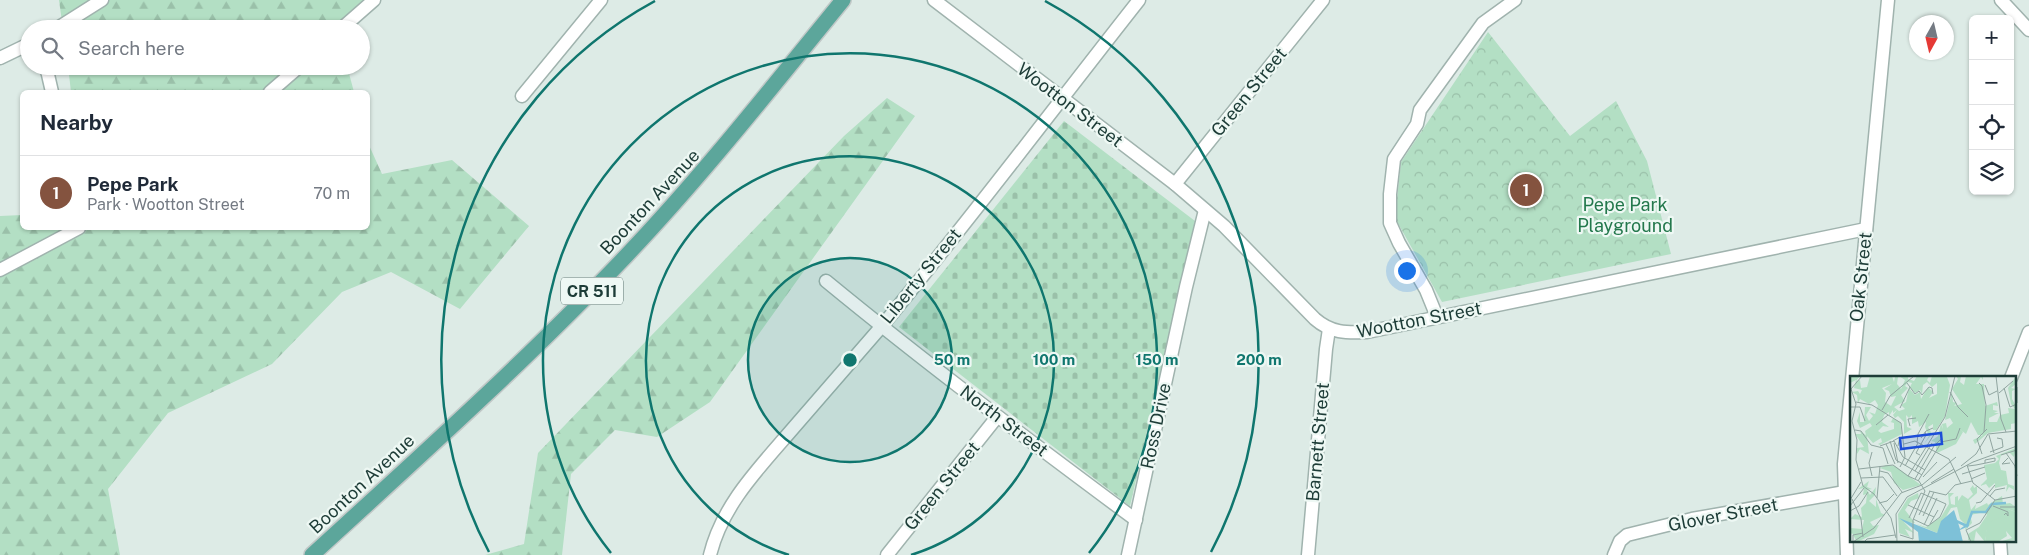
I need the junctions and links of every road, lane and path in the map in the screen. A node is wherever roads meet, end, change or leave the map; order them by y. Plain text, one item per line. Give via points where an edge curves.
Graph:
1 (102, 0) edge
2 (374, 0) edge
3 (601, 0) edge
4 (843, 0) edge
5 (934, 0) edge
6 (1139, 0) edge
7 (1323, 0) edge
8 (1515, 0) edge
9 (1888, 0) edge
10 (2001, 0) edge
11 (70, 20) edge
12 (351, 20) edge
13 (2029, 30) edge
14 (20, 48) edge
15 (0, 58) edge
16 (48, 75) edge
17 (290, 75) edge
18 (52, 90) edge
19 (272, 90) edge
20 (522, 96) dead end
21 (1062, 99) junction
22 (1175, 184) junction
23 (1205, 210) junction
24 (1866, 229) junction
25 (75, 230) edge
26 (0, 270) edge
27 (826, 281) dead end
28 (1437, 317) junction
29 (881, 326) junction
30 (1329, 329) junction
31 (2029, 332) edge
32 (1851, 376) edge
33 (2012, 376) edge
34 (1850, 387) edge
35 (997, 417) junction
36 (1845, 492) junction
37 (1136, 520) junction
38 (2000, 542) edge
39 (312, 555) edge
40 (710, 555) edge
41 (887, 555) edge
42 (1128, 555) edge
43 (1308, 555) edge
44 (1614, 555) edge
45 (1848, 555) edge
46 (2001, 555) edge

1 - 11 street
2 - 12 street
3 - 20 street
4 - 39 main road, Boonton Avenue / CR 511 via 708,167 626,256
5 - 21 street, Wootton Street
6 - 21 street, Liberty Street
7 - 22 street, Green Street
8 - 28 street via 1483,23 1420,110 1417,124 1394,159 1390,224
9 - 24 street, Oak Street
10 - 13 street
14 - 15 street
16 - 18 street
17 - 19 street
21 - 22 street, Wootton Street
21 - 29 street, Liberty Street
22 - 23 street, Wootton Street
23 - 30 street, Wootton Street
23 - 37 street, Ross Drive
24 - 28 street, Wootton Street
24 - 32 street, Oak Street
25 - 26 street
27 - 29 street, North Street
28 - 30 street, Wootton Street via 1367,332
29 - 35 street, North Street
29 - 40 street, Liberty Street via 744,486 714,536
30 - 43 street, Barnett Street
31 - 33 street
34 - 36 street, Oak Street
35 - 37 street, North Street
35 - 41 street, Green Street
36 - 44 street, Glover Street via 1700,518 1628,535 1620,541
36 - 45 street, Oak Street
37 - 42 street, Ross Drive
38 - 46 street

